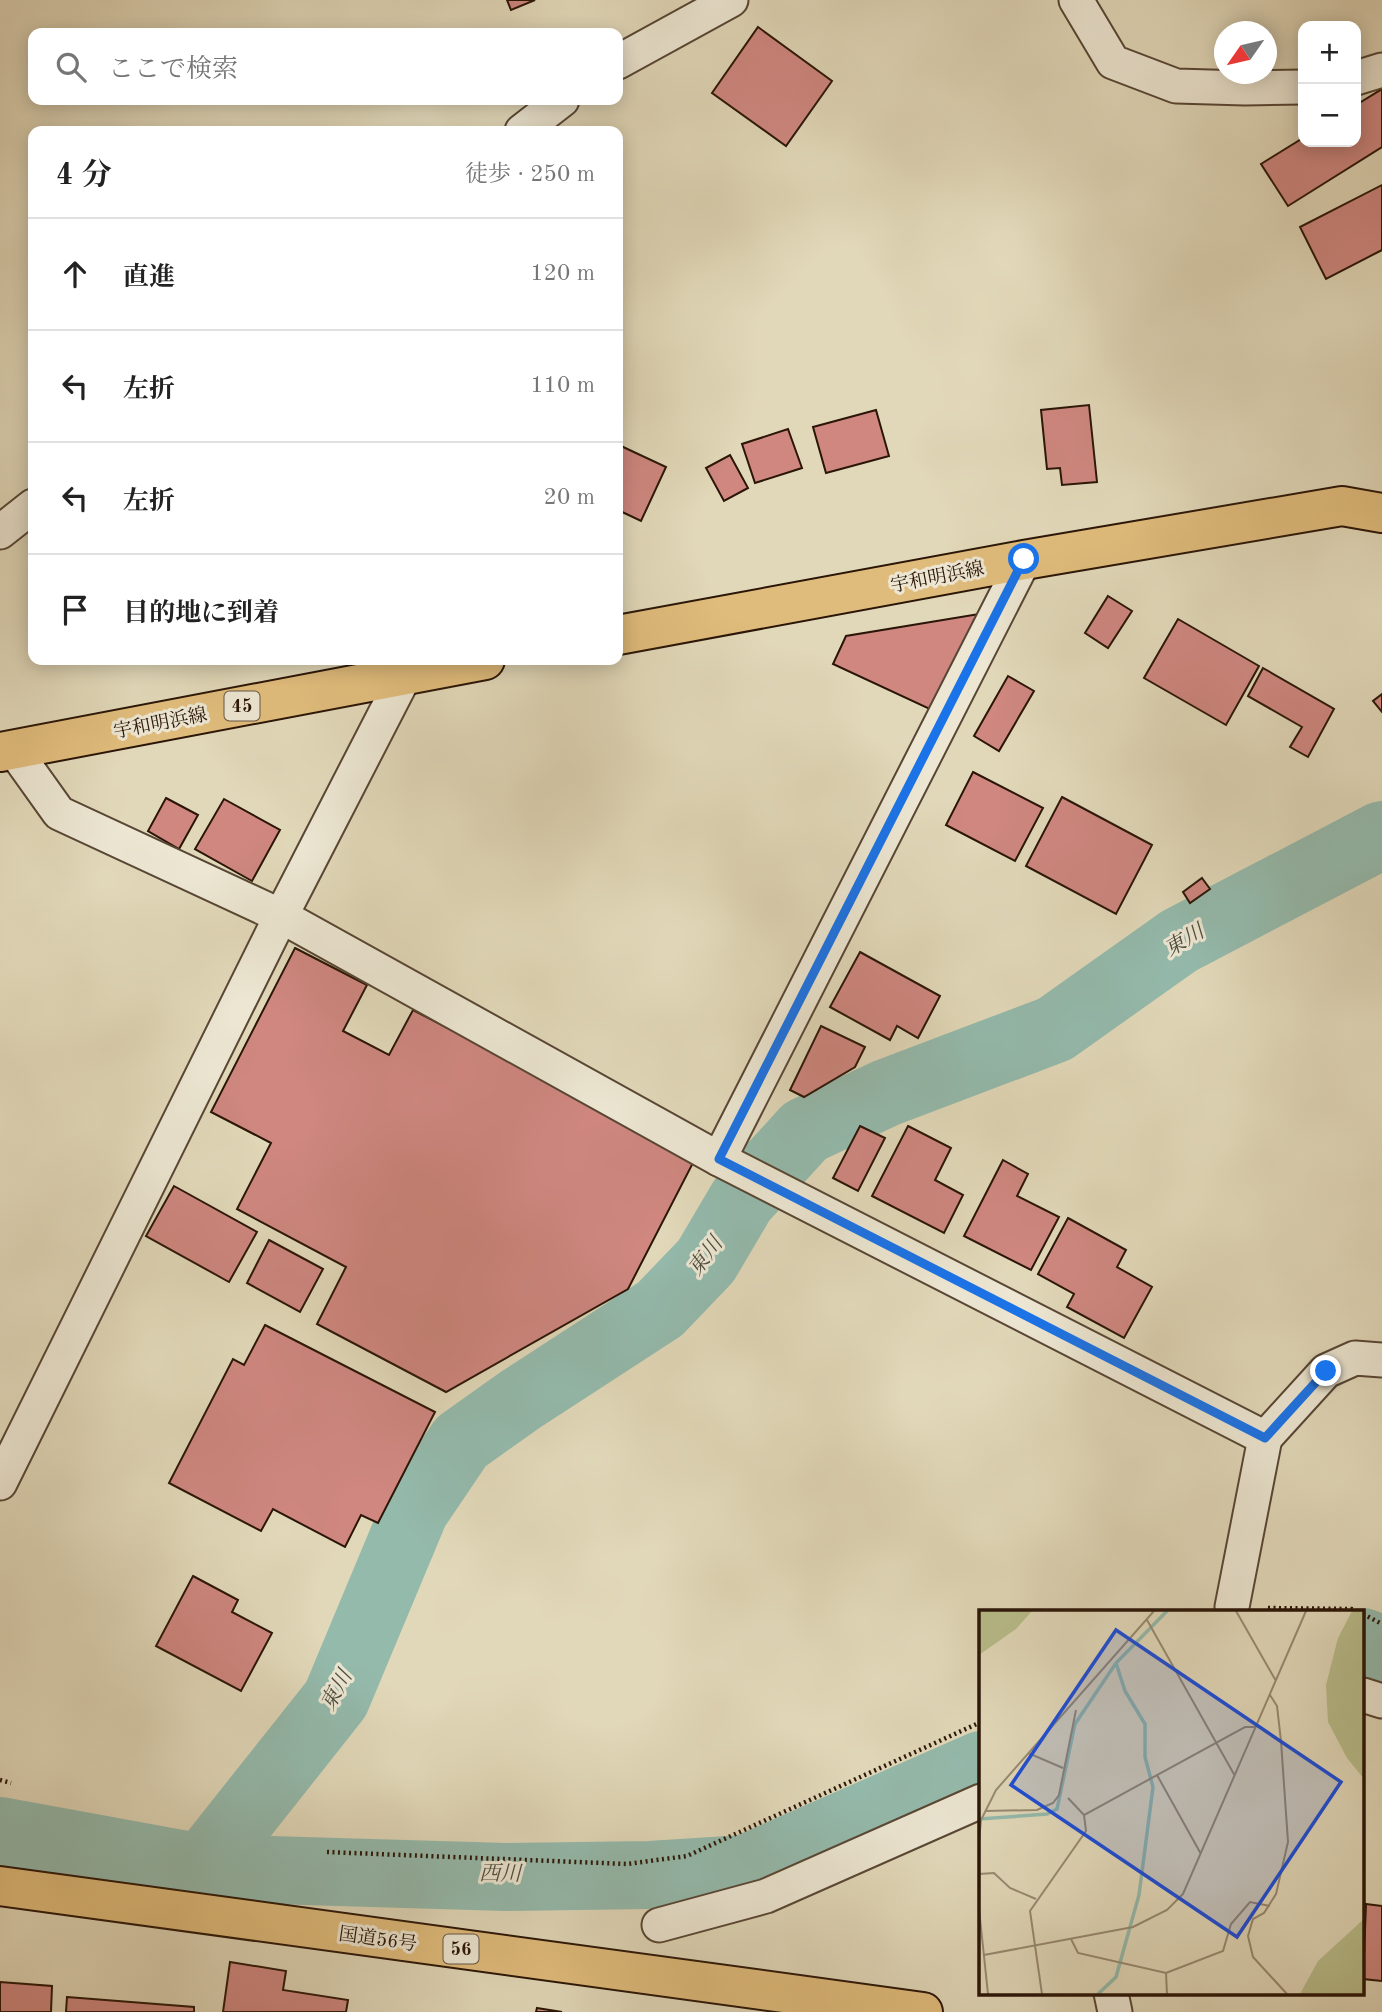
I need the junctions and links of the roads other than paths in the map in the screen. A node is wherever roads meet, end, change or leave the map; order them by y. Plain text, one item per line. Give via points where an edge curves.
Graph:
1 (731, 0) edge
2 (1076, 0) edge
3 (623, 59) edge
4 (1382, 70) edge
5 (1361, 76) edge
6 (1298, 87) edge
7 (556, 105) edge
8 (528, 126) edge
9 (28, 510) edge
10 (1382, 513) edge
11 (0, 532) edge
12 (1024, 559) junction
13 (623, 634) edge
14 (458, 665) edge
15 (405, 675) junction
16 (7, 751) edge
17 (281, 916) junction
18 (733, 1166) junction
19 (1382, 1360) edge
20 (1265, 1438) junction
21 (0, 1483) edge
22 (1233, 1607) road end
23 (1364, 1695) edge
24 (1382, 1701) edge
25 (979, 1802) edge
26 (0, 1886) edge
27 (659, 1925) dead end
28 (1111, 1994) edge
29 (923, 2012) edge
30 (1115, 2012) edge

1 - 3 street
2 - 6 street via 1113,62 1176,86
4 - 5 street
7 - 8 street
9 - 11 street
10 - 12 main road, 宇和明浜線 via 1342,506
12 - 13 main road, 宇和明浜線
12 - 18 street
14 - 15 main road, 宇和明浜線 / 45
15 - 16 main road, 宇和明浜線 / 45
15 - 17 street
16 - 17 street via 59,813
17 - 18 street
17 - 21 street
18 - 20 street
19 - 20 street via 1355,1358 1326,1371
20 - 22 street
23 - 24 street
25 - 27 street via 766,1896
26 - 29 main road, 国道56号 / 56
28 - 30 street

